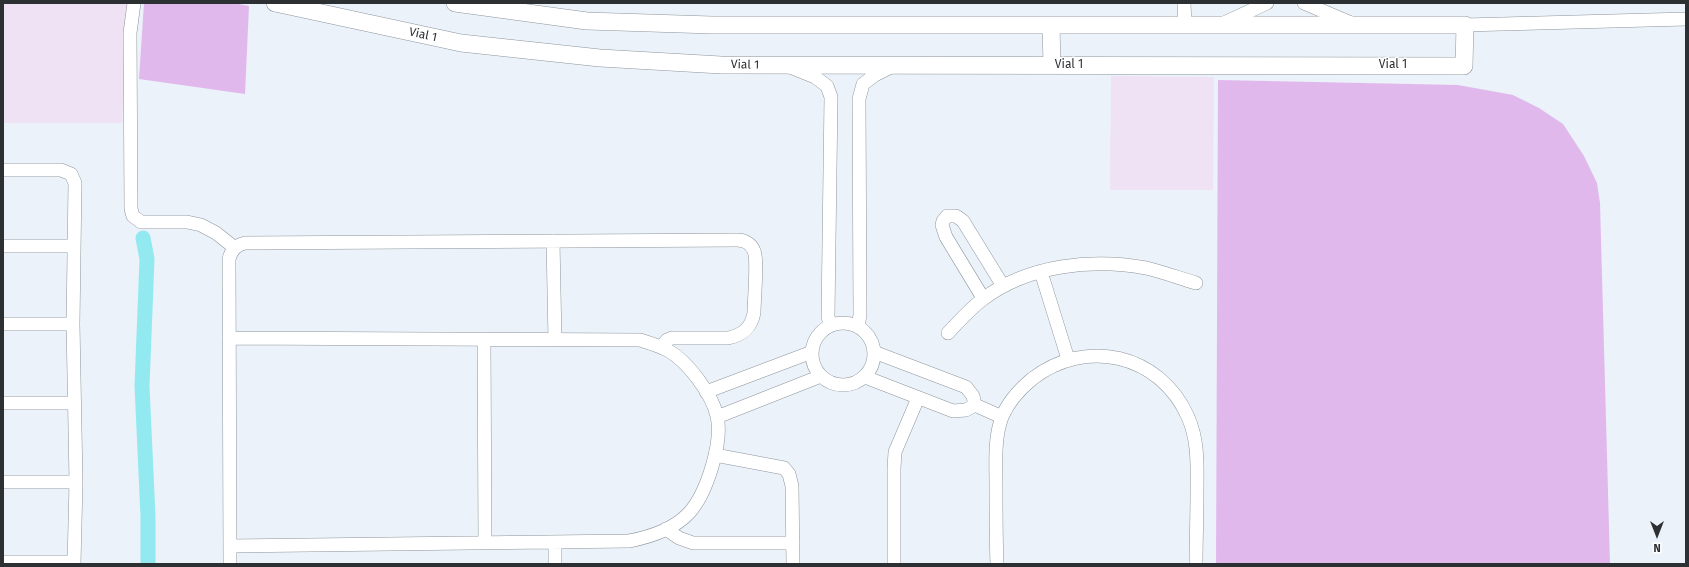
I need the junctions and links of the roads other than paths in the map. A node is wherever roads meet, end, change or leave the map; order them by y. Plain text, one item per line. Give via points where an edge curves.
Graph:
1 (134, 3) edge
2 (275, 3) edge
3 (455, 3) edge
4 (1184, 3) edge
5 (1267, 3) edge
6 (1304, 3) edge
7 (1686, 20) edge
8 (1051, 25) junction
9 (1185, 25) junction
10 (1220, 25) junction
11 (1356, 25) junction
12 (1465, 25) junction
13 (1052, 65) junction
14 (789, 66) junction
15 (893, 66) junction
16 (3, 170) edge
17 (553, 241) junction
18 (3, 246) edge
19 (73, 246) junction
20 (235, 248) junction
21 (1040, 272) junction
22 (1196, 283) dead end
23 (1003, 286) junction
24 (984, 298) junction
25 (3, 324) edge
26 (73, 324) junction
27 (830, 326) junction
28 (858, 326) junction
29 (948, 333) dead end
30 (229, 338) junction
31 (484, 340) junction
32 (555, 340) junction
33 (661, 347) junction
34 (812, 352) junction
35 (874, 352) junction
36 (1068, 359) junction
37 (821, 376) junction
38 (865, 377) junction
39 (706, 392) junction
40 (918, 398) junction
41 (3, 403) edge
42 (74, 403) junction
43 (975, 405) junction
44 (717, 417) junction
45 (1002, 417) junction
46 (715, 455) junction
47 (3, 482) edge
48 (76, 482) junction
49 (666, 529) junction
50 (555, 542) junction
51 (485, 543) junction
52 (793, 543) junction
53 (230, 546) junction
54 (3, 562) edge
55 (74, 563) edge
56 (230, 564) edge
57 (555, 564) edge
58 (793, 564) edge
59 (894, 564) edge
60 (997, 564) edge
61 (1196, 564) edge

1 - 20 street via 130,33 133,216 141,222 187,222 201,225
2 - 14 street, Vial 1 via 461,43 600,58
3 - 8 street via 611,22 712,25
4 - 9 street
5 - 10 street
6 - 11 street
7 - 12 street
8 - 9 street
8 - 13 street
9 - 10 street
10 - 11 street
11 - 12 street
12 - 13 street, Vial 1 via 1464,66
13 - 15 street, Vial 1
14 - 15 street, Vial 1
14 - 27 street via 815,77 827,86 831,97 828,316
15 - 28 street via 864,84 860,99
16 - 19 street via 61,170 72,174 75,183
17 - 20 street via 245,243
17 - 32 street
17 - 33 street via 742,240 750,245 755,252 754,313 748,328 728,338 672,338
18 - 19 street
19 - 26 street
20 - 30 street via 229,259
21 - 22 street via 1072,265 1108,264 1147,268
21 - 23 street
21 - 36 street
23 - 24 street
23 - 24 street via 963,221 956,216 947,216 942,225 944,233
24 - 29 street
25 - 26 street
26 - 42 street
27 - 28 street via 844,323
27 - 34 street via 814,341
28 - 35 street via 872,342
30 - 31 street
30 - 53 street
31 - 32 street
31 - 51 street
32 - 33 street via 640,340
33 - 39 street via 684,363
34 - 37 street via 814,365
34 - 39 street
35 - 38 street via 873,363
35 - 43 street via 966,387 973,396
36 - 45 street via 1050,367 1027,384 1011,401
36 - 61 street via 1104,356 1134,363 1162,379 1182,405 1192,427 1196,449
37 - 38 street via 840,385 850,384
37 - 44 street
38 - 40 street
39 - 44 street
40 - 43 street via 953,411 971,409
40 - 59 street via 895,456
41 - 42 street
42 - 48 street
43 - 45 street
44 - 46 street
45 - 60 street via 996,457
46 - 49 street via 696,504 689,514
46 - 52 street via 784,468 787,471 792,480
47 - 48 street
48 - 55 street
49 - 50 street via 629,541
49 - 52 street via 679,538 693,543
50 - 51 street
50 - 57 street
51 - 53 street
52 - 58 street
53 - 56 street
54 - 55 street

